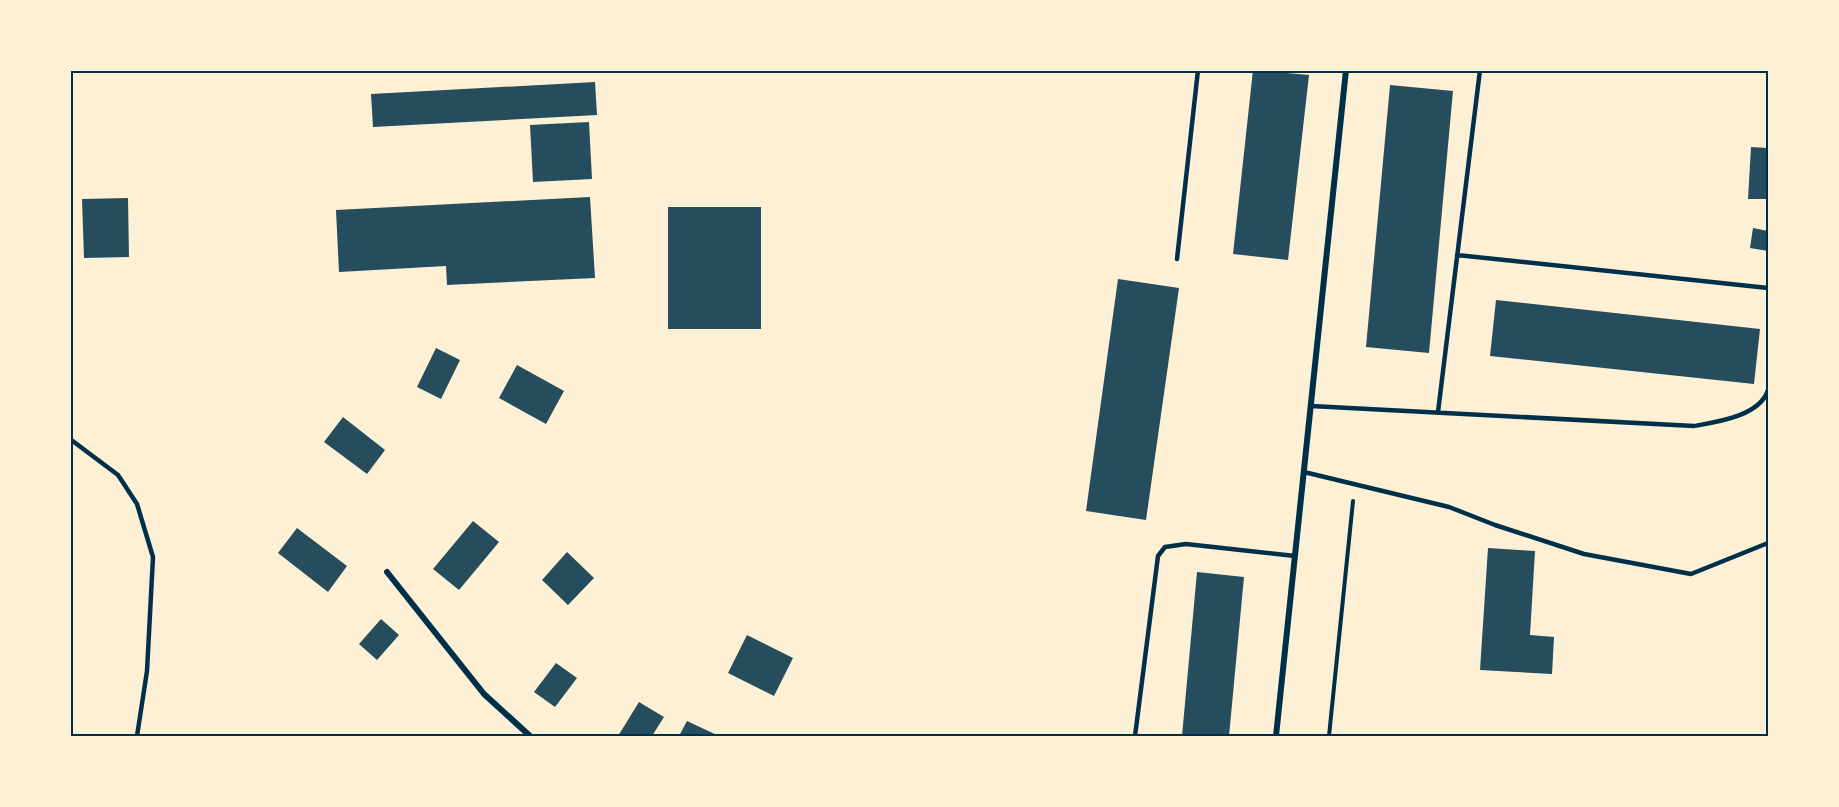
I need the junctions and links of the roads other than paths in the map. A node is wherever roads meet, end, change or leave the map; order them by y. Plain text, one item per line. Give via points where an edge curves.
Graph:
1 (1198, 70) edge
2 (1346, 70) edge
3 (1480, 70) edge
4 (1457, 255) junction
5 (1177, 260) dead end
6 (1768, 288) edge
7 (1768, 390) edge
8 (1311, 406) junction
9 (1438, 412) junction
10 (70, 439) edge
11 (1304, 472) junction
12 (1768, 543) edge
13 (1295, 556) junction
14 (387, 572) dead end
15 (136, 736) edge
16 (530, 736) edge
17 (1135, 736) edge
18 (1276, 736) edge

1 - 5 lane
2 - 8 street
3 - 4 lane
4 - 6 lane
4 - 9 lane
7 - 9 lane via 1754,408 1729,420 1694,426
8 - 9 lane
8 - 11 street
10 - 15 lane via 118,475 137,504 153,557 147,671
11 - 12 lane via 1449,507 1584,554 1691,574
11 - 13 street
13 - 17 lane via 1186,544 1165,547 1158,556
13 - 18 street
14 - 16 street via 484,694

